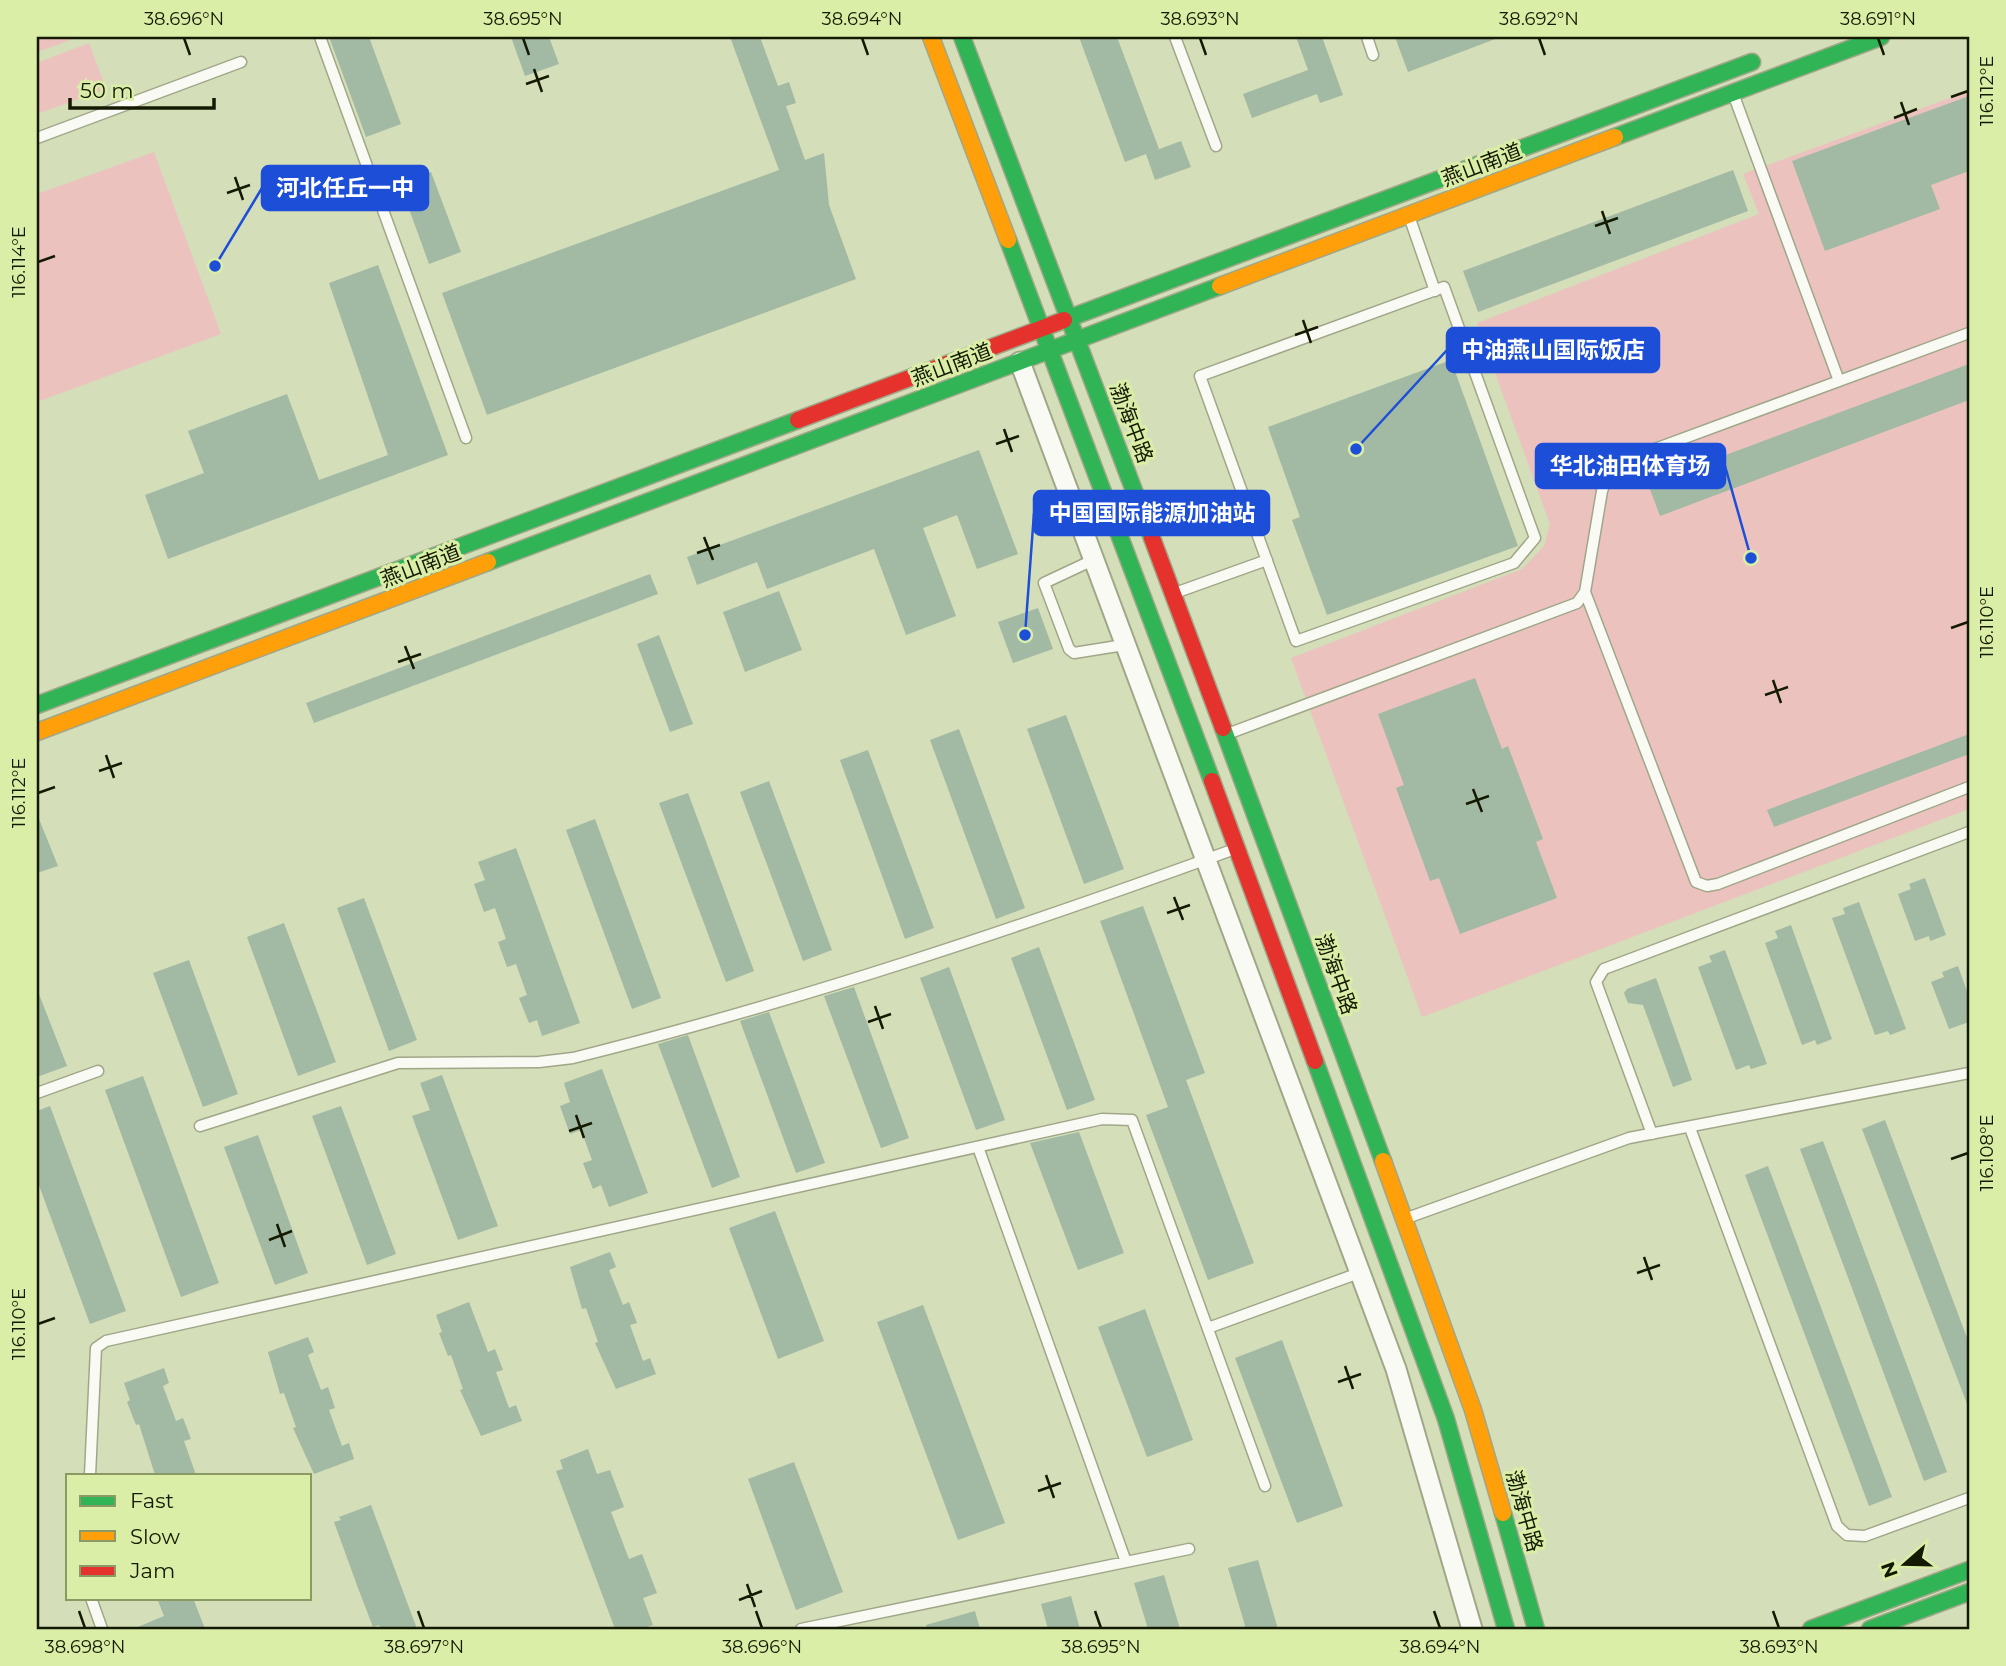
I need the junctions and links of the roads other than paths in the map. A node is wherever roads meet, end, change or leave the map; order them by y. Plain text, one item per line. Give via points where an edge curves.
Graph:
1 (320, 37) edge
2 (931, 37) edge
3 (962, 37) edge
4 (1175, 37) edge
5 (1367, 37) edge
6 (1881, 37) edge
7 (1373, 55) dead end
8 (1770, 55) dead end
9 (242, 62) dead end
10 (1733, 92) junction
11 (37, 138) edge
12 (1216, 146) dead end
13 (1408, 215) junction
14 (1435, 290) junction
15 (1069, 318) junction
16 (1042, 328) junction
17 (1969, 333) edge
18 (1077, 340) junction
19 (1050, 350) junction
20 (1020, 362) junction
21 (1839, 381) junction
22 (467, 439) dead end
23 (1267, 559) junction
24 (1093, 560) junction
25 (1585, 592) junction
26 (1173, 594) junction
27 (1124, 645) junction
28 (37, 705) edge
29 (37, 732) edge
30 (1226, 734) junction
31 (1969, 787) edge
32 (1969, 832) edge
33 (1237, 848) junction
34 (1203, 860) junction
35 (98, 1071) dead end
36 (1969, 1073) edge
37 (37, 1093) edge
38 (200, 1126) dead end
39 (1690, 1128) junction
40 (1652, 1134) junction
41 (978, 1147) junction
42 (1404, 1219) junction
43 (1359, 1273) junction
44 (1208, 1328) junction
45 (90, 1474) edge
46 (1265, 1486) dead end
47 (1969, 1498) edge
48 (1189, 1549) dead end
49 (1126, 1562) junction
50 (1969, 1570) edge
51 (1969, 1592) edge
52 (92, 1600) edge
53 (102, 1629) edge
54 (801, 1629) edge
55 (1472, 1629) edge
56 (1506, 1629) edge
57 (1536, 1629) edge
58 (1811, 1629) edge
59 (1870, 1629) edge

1 - 22 lane
2 - 16 main road
3 - 15 main road, 渤海中路
4 - 12 lane
5 - 7 lane
6 - 10 main road, 燕山南道
8 - 15 main road, 燕山南道
9 - 11 lane
10 - 13 main road, 燕山南道
10 - 21 lane
13 - 14 lane
13 - 18 main road, 燕山南道
14 - 23 lane via 1200,376
14 - 23 lane via 1444,287 1535,538 1514,563 1296,641
15 - 16 main road, 燕山南道
15 - 18 main road, 渤海中路
16 - 19 main road
16 - 28 main road, 燕山南道
17 - 21 lane
18 - 19 main road, 燕山南道
18 - 26 main road, 渤海中路
19 - 20 main road, 燕山南道
19 - 33 main road
20 - 24 street
20 - 29 main road, 燕山南道
21 - 25 lane via 1625,460 1608,475 1602,491
23 - 26 lane
24 - 27 street
24 - 27 lane via 1044,583 1074,653
25 - 30 lane via 1577,603
25 - 31 lane via 1696,882 1718,884
26 - 30 main road, 渤海中路
27 - 34 street
30 - 42 main road, 渤海中路
32 - 40 lane via 1598,974 1596,982
33 - 34 lane
33 - 56 main road via 1442,1408
34 - 38 lane via 788,1001 609,1049 539,1062 398,1063
34 - 43 street
35 - 37 lane
36 - 39 lane
39 - 40 lane
39 - 47 lane via 1837,1526 1847,1535 1864,1536
40 - 42 lane via 1629,1138
41 - 44 lane via 1102,1119 1132,1120
41 - 45 lane via 106,1341 96,1348
41 - 49 lane
42 - 57 main road, 渤海中路 via 1473,1410
43 - 44 lane
43 - 55 street via 1399,1380
44 - 46 lane
48 - 49 lane
49 - 54 lane
50 - 58 main road
51 - 59 main road
52 - 53 lane

